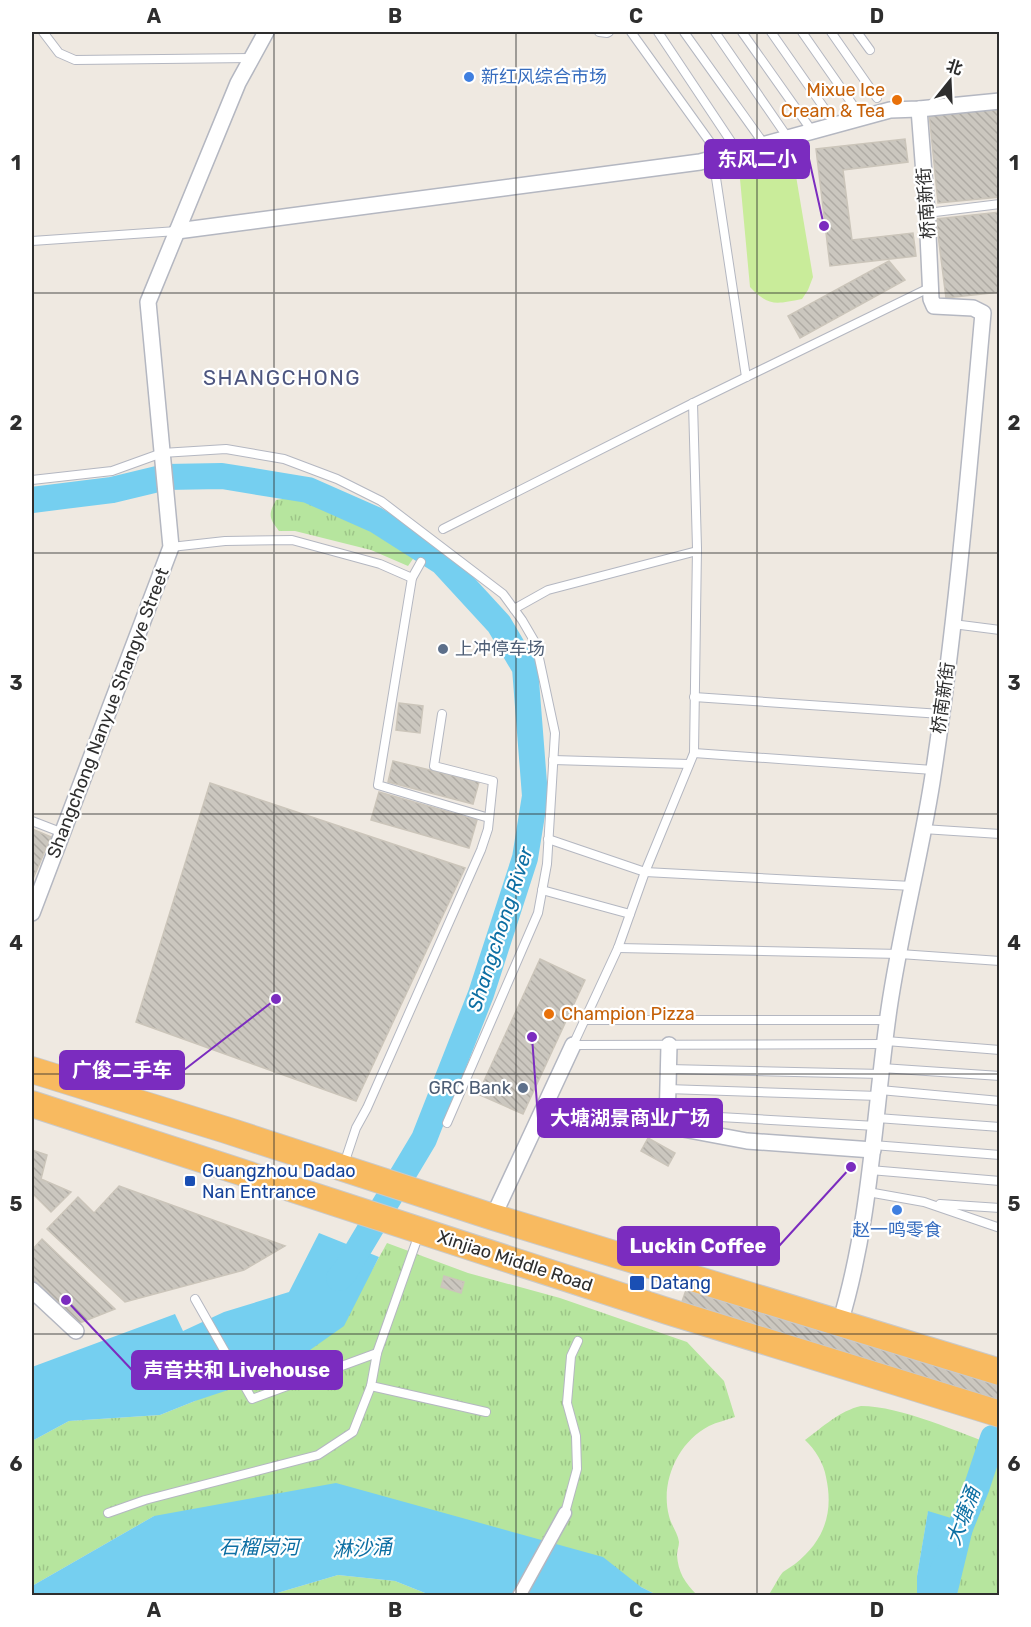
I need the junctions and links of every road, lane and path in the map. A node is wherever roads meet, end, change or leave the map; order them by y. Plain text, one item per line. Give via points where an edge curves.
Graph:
1 (43, 32) edge
2 (266, 32) edge
3 (599, 32) edge
4 (609, 32) edge
5 (631, 32) edge
6 (658, 32) edge
7 (684, 32) edge
8 (715, 32) edge
9 (742, 32) edge
10 (771, 32) edge
11 (802, 32) edge
12 (831, 32) edge
13 (857, 32) edge
14 (870, 50) dead end
15 (251, 58) junction
16 (876, 98) dead end
17 (999, 101) edge
18 (919, 109) junction
19 (862, 117) junction
20 (836, 124) junction
21 (812, 131) junction
22 (788, 138) junction
23 (764, 144) junction
24 (738, 152) junction
25 (716, 157) junction
26 (999, 204) edge
27 (927, 213) junction
28 (177, 231) junction
29 (32, 241) edge
30 (931, 287) junction
31 (746, 377) junction
32 (693, 403) junction
33 (162, 453) junction
34 (32, 480) edge
35 (443, 530) dead end
36 (171, 547) junction
37 (697, 551) junction
38 (421, 562) dead end
39 (412, 578) junction
40 (514, 609) junction
41 (953, 624) junction
42 (999, 630) edge
43 (694, 697) junction
44 (442, 714) dead end
45 (941, 714) junction
46 (694, 753) junction
47 (553, 760) junction
48 (689, 764) junction
49 (933, 770) junction
50 (489, 818) junction
51 (32, 821) edge
52 (923, 829) junction
53 (63, 833) junction
54 (999, 834) edge
55 (548, 838) junction
56 (645, 872) junction
57 (912, 886) junction
58 (542, 890) junction
59 (32, 913) edge
60 (630, 914) junction
61 (618, 948) junction
62 (900, 954) junction
63 (999, 961) edge
64 (585, 1020) junction
65 (888, 1020) junction
66 (885, 1043) junction
67 (573, 1045) junction
68 (669, 1045) junction
69 (999, 1050) edge
70 (668, 1069) junction
71 (32, 1070) edge
72 (999, 1076) edge
73 (881, 1082) junction
74 (667, 1089) junction
75 (999, 1101) edge
76 (32, 1104) edge
77 (666, 1114) junction
78 (876, 1122) junction
79 (447, 1123) dead end
80 (999, 1127) edge
81 (873, 1148) junction
82 (999, 1155) edge
83 (350, 1169) junction
84 (870, 1170) junction
85 (999, 1181) edge
86 (868, 1192) junction
87 (929, 1204) junction
88 (999, 1208) edge
89 (493, 1217) junction
90 (410, 1227) junction
91 (999, 1228) edge
92 (32, 1290) edge
93 (196, 1301) dead end
94 (840, 1323) junction
95 (75, 1331) dead end
96 (578, 1341) dead end
97 (377, 1353) junction
98 (999, 1372) edge
99 (371, 1386) junction
100 (486, 1412) dead end
101 (999, 1414) edge
102 (108, 1513) dead end
103 (565, 1513) joint
104 (519, 1596) edge

1 - 15 lane via 59,53 75,60
2 - 15 street
3 - 4 lane
5 - 25 lane
6 - 24 lane
7 - 23 lane
8 - 22 lane
9 - 21 lane
10 - 20 lane
11 - 19 lane
12 - 16 lane
13 - 14 lane
15 - 28 street
17 - 18 street
18 - 19 street
18 - 27 street, 桥南新街
19 - 20 street
20 - 21 street
21 - 22 street
22 - 23 street
23 - 24 street
24 - 25 street
25 - 28 street
25 - 31 lane
26 - 27 lane
27 - 30 street, 桥南新街
28 - 29 lane
28 - 33 street via 148,302
30 - 31 lane
30 - 41 street, 桥南新街 via 934,306 973,308 983,313
31 - 32 lane
32 - 35 lane
32 - 37 lane
33 - 34 lane via 112,471
33 - 36 street
33 - 40 lane via 226,449 284,459 337,479 381,501 502,594
36 - 39 lane via 292,540 380,564
36 - 53 street, Shangchong Nanyue Shangye Street
37 - 40 lane via 548,590
37 - 43 lane
38 - 39 lane
39 - 50 lane via 378,785
40 - 47 lane via 536,644 555,733
41 - 42 lane
41 - 45 street, 桥南新街
43 - 45 lane
43 - 46 lane
44 - 50 lane via 434,766 493,781
45 - 49 street, 桥南新街
46 - 48 lane
46 - 49 lane
47 - 48 lane
47 - 55 lane
48 - 56 lane
49 - 52 street, 桥南新街
50 - 83 lane via 481,850 356,1128
51 - 53 lane
52 - 54 lane
52 - 57 street, 桥南新街
53 - 59 street, Shangchong Nanyue Shangye Street
55 - 56 lane
55 - 58 lane
56 - 57 lane
56 - 60 lane
57 - 62 street, 桥南新街
58 - 60 lane
58 - 79 lane via 538,914
60 - 61 lane
61 - 62 lane
61 - 64 lane
62 - 63 lane
62 - 65 street, 桥南新街
64 - 65 lane
64 - 67 lane
65 - 66 street, 桥南新街
66 - 68 lane
66 - 69 lane
66 - 73 street, 桥南新街
67 - 68 lane
67 - 89 street
68 - 70 street
70 - 73 lane
70 - 74 street
71 - 83 highway, Xinjiao Middle Road
72 - 73 lane
73 - 74 lane
73 - 75 lane
73 - 78 street, 桥南新街
74 - 77 street
76 - 90 highway, Xinjiao Middle Road
77 - 78 lane
77 - 81 street via 667,1126 747,1141
78 - 80 lane
78 - 81 street, 桥南新街
81 - 82 lane
81 - 84 street, 桥南新街
83 - 89 highway, Xinjiao Middle Road
84 - 85 lane
84 - 86 street, 桥南新街
86 - 87 lane
86 - 94 street, 桥南新街
87 - 88 lane
87 - 91 lane
89 - 94 highway, Xinjiao Middle Road
90 - 97 lane
90 - 101 highway, Xinjiao Middle Road
92 - 95 street
93 - 97 lane via 252,1399
94 - 98 highway, Xinjiao Middle Road
96 - 103 lane via 571,1356 567,1403 576,1436 577,1469
97 - 99 lane
99 - 100 lane
99 - 102 lane via 353,1432 318,1455
103 - 104 street

